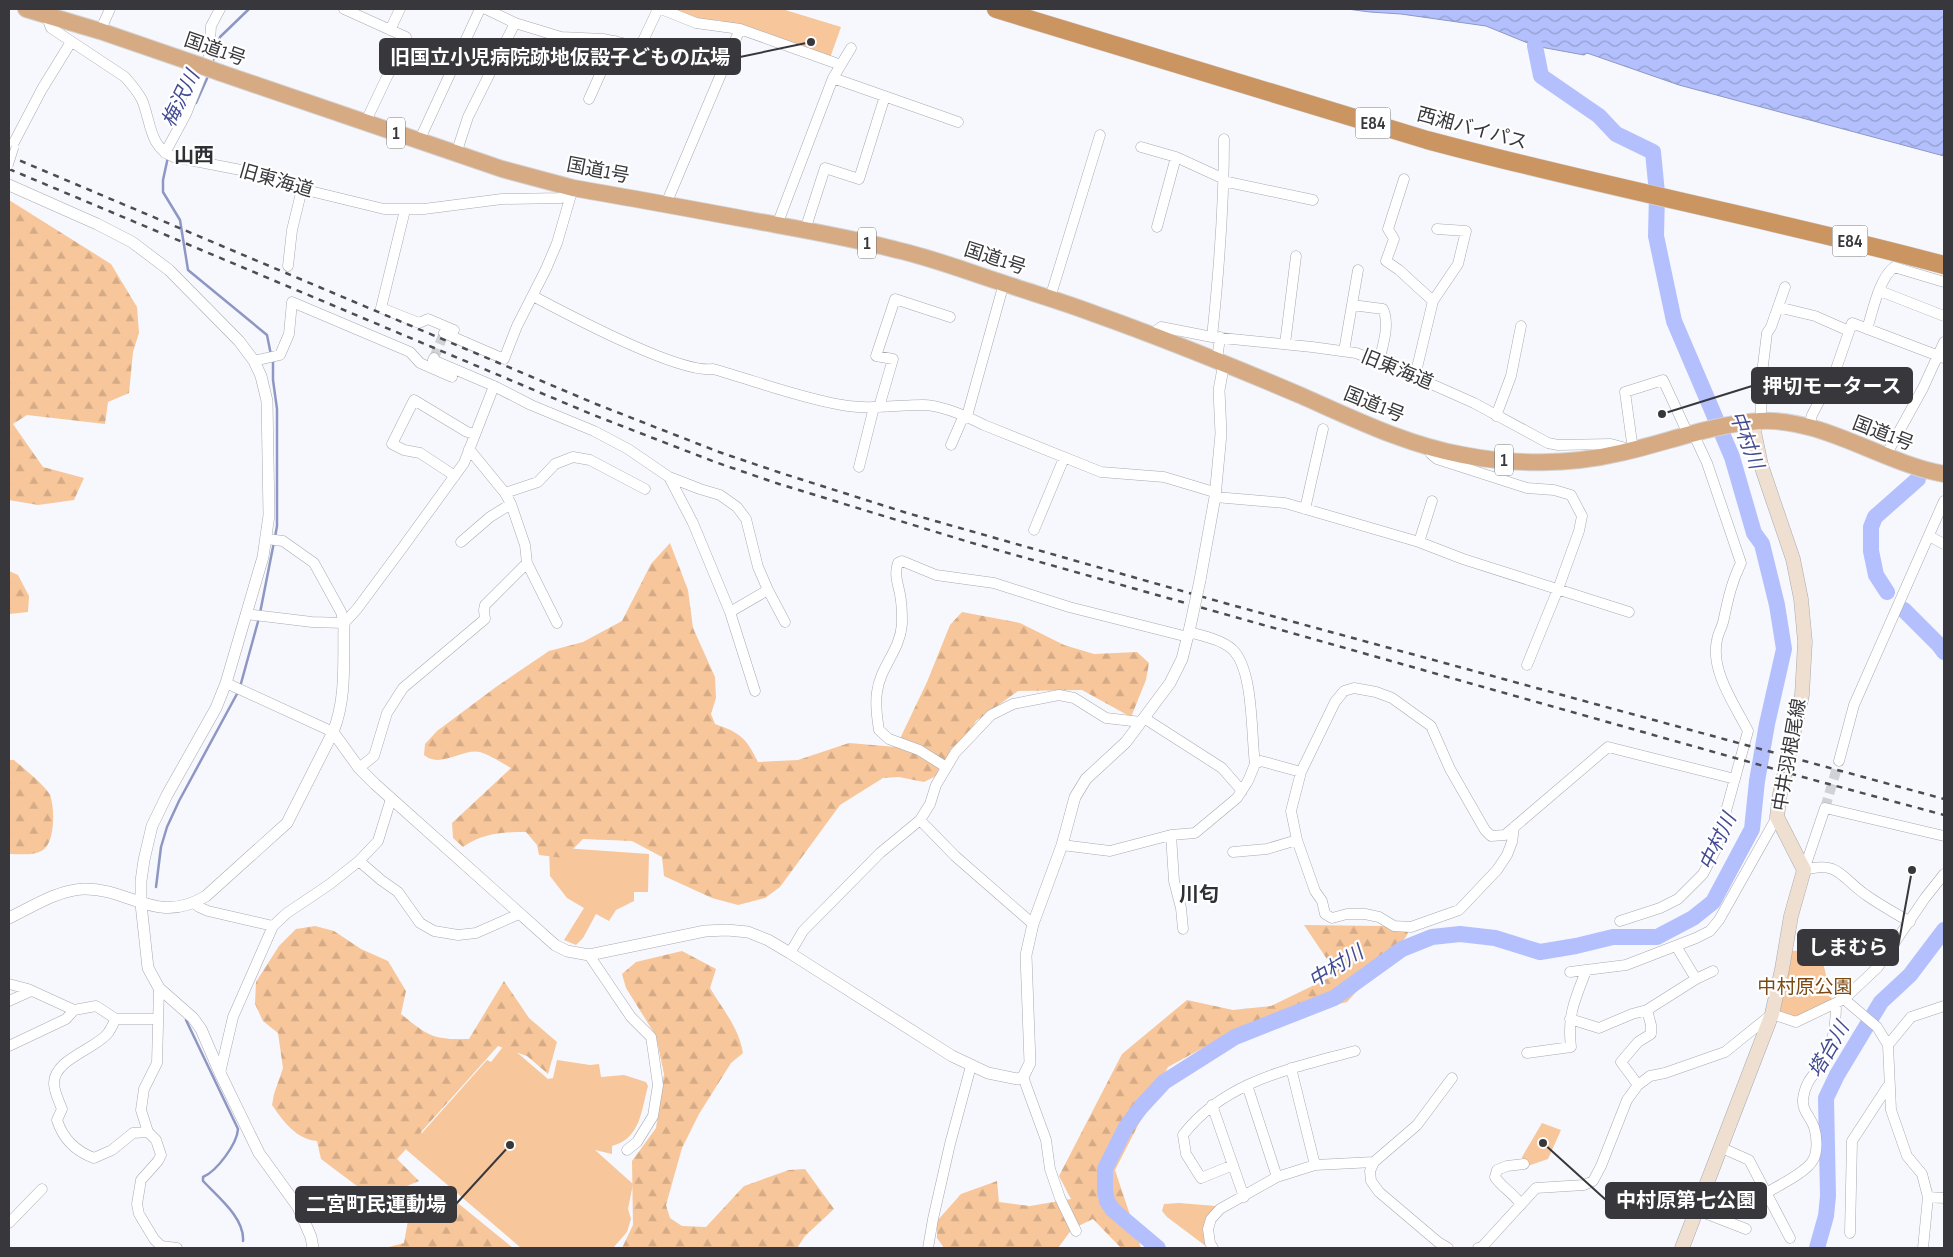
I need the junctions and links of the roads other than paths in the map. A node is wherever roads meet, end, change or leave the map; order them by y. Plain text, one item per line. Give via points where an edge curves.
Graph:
1 (26, 9) edge
2 (110, 9) edge
3 (220, 9) edge
4 (344, 9) edge
5 (400, 9) edge
6 (480, 9) edge
7 (486, 9) edge
8 (660, 9) edge
9 (996, 9) edge
10 (1037, 9) edge
11 (46, 15) junction
12 (515, 22) junction
13 (740, 29) junction
14 (390, 30) junction
15 (100, 32) junction
16 (615, 41) junction
17 (72, 42) junction
18 (851, 48) dead end
19 (841, 65) junction
20 (833, 78) junction
21 (885, 96) junction
22 (589, 99) dead end
23 (365, 122) junction
24 (958, 122) dead end
25 (1100, 136) dead end
26 (1224, 139) dead end
27 (418, 141) junction
28 (1141, 147) dead end
29 (12, 148) joint
30 (168, 154) junction
31 (456, 154) junction
32 (1176, 157) junction
33 (9, 166) edge
34 (1224, 180) junction
35 (1404, 180) dead end
36 (9, 185) edge
37 (573, 188) junction
38 (302, 189) junction
39 (1314, 200) dead end
40 (666, 204) junction
41 (405, 210) junction
42 (1756, 213) junction
43 (778, 225) junction
44 (1157, 227) dead end
45 (1437, 229) dead end
46 (805, 230) junction
47 (1944, 253) edge
48 (1296, 256) dead end
49 (1944, 265) edge
50 (288, 266) dead end
51 (1358, 270) dead end
52 (1944, 282) edge
53 (1004, 283) junction
54 (1785, 287) dead end
55 (1880, 291) junction
56 (533, 296) junction
57 (1050, 298) junction
58 (1433, 301) junction
59 (1352, 305) junction
60 (1778, 307) junction
61 (1944, 316) edge
62 (950, 317) dead end
63 (1521, 326) dead end
64 (1867, 329) junction
65 (1849, 331) junction
66 (444, 334) dead end
67 (1151, 335) junction
68 (1216, 337) junction
69 (1944, 342) edge
70 (1285, 344) junction
71 (1344, 351) junction
72 (505, 356) junction
73 (1941, 357) edge
74 (434, 358) dead end
75 (254, 360) junction
76 (1380, 361) junction
77 (1220, 362) junction
78 (1415, 376) junction
79 (452, 377) dead end
80 (494, 386) junction
81 (877, 407) junction
82 (965, 416) junction
83 (1496, 416) junction
84 (1751, 422) junction
85 (1808, 427) junction
86 (1323, 429) dead end
87 (475, 434) junction
88 (1691, 434) junction
89 (951, 445) dead end
90 (1430, 447) junction
91 (469, 450) junction
92 (1633, 450) junction
93 (1885, 456) junction
94 (1064, 458) junction
95 (859, 468) dead end
96 (1933, 472) edge
97 (455, 476) junction
98 (669, 477) junction
99 (645, 489) dead end
100 (505, 493) junction
101 (1214, 494) junction
102 (1432, 501) dead end
103 (1944, 501) edge
104 (511, 504) junction
105 (1305, 509) junction
106 (1034, 530) dead end
107 (1929, 536) junction
108 (272, 539) junction
109 (461, 542) dead end
110 (1419, 542) junction
111 (1944, 544) edge
112 (527, 563) junction
113 (1558, 589) junction
114 (768, 590) junction
115 (730, 612) junction
116 (1629, 612) dead end
117 (249, 614) junction
118 (557, 622) dead end
119 (785, 622) dead end
120 (344, 623) junction
121 (1189, 632) junction
122 (1527, 664) dead end
123 (229, 684) junction
124 (755, 691) dead end
125 (1143, 720) junction
126 (333, 732) junction
127 (1839, 761) tunnel mouth
128 (1255, 764) junction
129 (946, 767) junction
130 (360, 768) junction
131 (1301, 772) junction
132 (1735, 779) junction
133 (1242, 791) junction
134 (391, 799) junction
135 (1777, 817) junction
136 (920, 820) junction
137 (1514, 827) junction
138 (1171, 835) junction
139 (1944, 836) edge
140 (1297, 840) junction
141 (1062, 845) junction
142 (1233, 852) dead end
143 (359, 861) junction
144 (1804, 870) junction
145 (1944, 874) edge
146 (194, 903) junction
147 (141, 904) junction
148 (519, 914) junction
149 (9, 918) edge
150 (1620, 921) dead end
151 (1910, 922) junction
152 (1033, 924) junction
153 (273, 926) junction
154 (1183, 929) dead end
155 (1676, 946) junction
156 (790, 953) junction
157 (589, 956) junction
158 (1586, 971) junction
159 (1570, 972) dead end
160 (1713, 972) dead end
161 (1696, 979) junction
162 (9, 984) edge
163 (159, 988) junction
164 (31, 991) junction
165 (9, 1001) edge
166 (1840, 1001) junction
167 (1944, 1006) edge
168 (74, 1010) junction
169 (1647, 1010) junction
170 (1772, 1014) junction
171 (116, 1019) junction
172 (158, 1019) junction
173 (1570, 1019) junction
174 (1888, 1044) junction
175 (9, 1046) edge
176 (1355, 1051) dead end
177 (1527, 1053) dead end
178 (971, 1066) junction
179 (1290, 1068) junction
180 (220, 1073) junction
181 (1023, 1077) junction
182 (1452, 1078) dead end
183 (1247, 1085) junction
184 (1638, 1085) junction
185 (1888, 1086) junction
186 (1212, 1105) junction
187 (148, 1132) junction
188 (1722, 1148) junction
189 (627, 1150) dead end
190 (1374, 1162) junction
191 (1524, 1164) dead end
192 (1233, 1165) junction
193 (1315, 1165) junction
194 (1276, 1177) junction
195 (42, 1189) dead end
196 (1766, 1193) junction
197 (1244, 1196) junction
198 (1928, 1197) junction
199 (1944, 1198) edge
200 (1521, 1205) junction
201 (1697, 1210) junction
202 (9, 1223) edge
203 (1746, 1229) dead end
204 (1076, 1231) dead end
205 (1850, 1233) dead end
206 (1790, 1238) dead end
207 (177, 1248) edge
208 (313, 1248) edge
209 (928, 1248) edge
210 (1213, 1248) edge
211 (1448, 1248) edge
212 (1481, 1248) edge
213 (1682, 1248) edge
214 (1924, 1248) edge

1 - 11 highway, 国道1号 / 1
2 - 15 street
3 - 30 street via 211,26 209,56
4 - 14 street
5 - 14 street
6 - 27 street
7 - 12 street
8 - 13 street via 696,23
8 - 16 street via 640,47
9 - 42 highway, 西湘バイパス / E84 via 1427,140 1558,174
10 - 42 highway, 西湘バイパス / E84 via 1478,142
11 - 15 highway, 国道1号 / 1
11 - 17 street via 50,28
12 - 16 street via 561,36
12 - 31 street via 468,117
13 - 19 street
13 - 40 street
14 - 23 street via 406,37
15 - 23 highway, 国道1号 / 1, bridge
16 - 22 street
17 - 29 street via 42,89
17 - 30 street via 125,77 142,101 156,143
18 - 19 street
19 - 20 street
20 - 21 street
20 - 43 street
21 - 24 street
21 - 46 street via 860,179 825,168
23 - 27 highway, 国道1号 / 1
25 - 57 street
26 - 34 street
27 - 31 highway, 国道1号 / 1
28 - 32 street
29 - 33 street, bridge
30 - 38 street, 旧東海道 via 246,171
31 - 37 highway, 国道1号 / 1
32 - 34 street
32 - 44 street
34 - 39 street
34 - 68 street
35 - 58 street via 1388,229 1394,239 1386,261
36 - 75 street via 132,242 169,270
37 - 40 highway, 国道1号 / 1
37 - 41 street, 旧東海道 via 561,198 502,199
37 - 56 street via 557,243
38 - 41 street, 旧東海道 via 384,209
38 - 50 street via 292,230
40 - 43 highway, 国道1号 / 1
41 - 72 street via 382,308 418,323 428,319
42 - 47 highway, 西湘バイパス / E84
42 - 49 highway, 西湘バイパス / E84
43 - 46 highway, 国道1号 / 1
45 - 58 street via 1466,231 1458,264
46 - 53 highway, 国道1号 / 1 via 900,250
48 - 70 street
51 - 59 street
52 - 55 street via 1894,267 1887,272
53 - 57 highway, 国道1号 / 1
53 - 82 street
54 - 60 street
55 - 61 street
55 - 64 street
56 - 72 street
56 - 81 street via 674,362 713,369 803,397 844,406
57 - 67 highway, 国道1号 / 1
58 - 78 street
59 - 71 street
59 - 76 street via 1383,309 1386,314
60 - 65 street via 1816,316
60 - 84 street via 1767,333 1762,381
62 - 81 street via 895,299 876,356 893,359
63 - 83 street via 1511,376
64 - 65 street via 1852,323
64 - 73 street
65 - 85 street via 1836,369
66 - 72 street
67 - 68 street, 旧東海道 via 1161,327
67 - 77 highway, 国道1号 / 1
68 - 70 street, 旧東海道
68 - 77 street
69 - 73 street
70 - 71 street, 旧東海道
71 - 76 street, 旧東海道
73 - 93 street
74 - 80 street
75 - 79 street via 280,355 289,334 292,302 410,352 420,363
75 - 108 street via 267,401
76 - 78 street, 旧東海道
77 - 90 highway, 国道1号 / 1 via 1378,429
77 - 101 street via 1221,434
78 - 83 street, 旧東海道
80 - 87 street
80 - 98 street via 628,448
81 - 82 street via 925,405
81 - 95 street
82 - 89 street
82 - 94 street
83 - 92 street, 旧東海道 via 1548,443 1611,444
84 - 85 highway, 国道1号 / 1 via 1793,422
84 - 88 highway, 国道1号 / 1
84 - 135 main road, 中井羽根尾線 via 1761,465 1792,559 1801,599 1805,642 1802,695
85 - 93 highway, 国道1号 / 1
86 - 105 street
87 - 91 street
87 - 97 street via 414,400 392,444 420,453
88 - 92 highway, 国道1号 / 1
88 - 92 street via 1663,380 1625,392
88 - 132 street via 1707,463 1741,563 1731,585 1716,656 1718,671 1748,731
90 - 92 highway, 国道1号 / 1 via 1485,459 1541,462 1592,458
90 - 113 street via 1431,454 1437,459 1527,488 1571,495 1582,516
91 - 97 street
91 - 100 street
93 - 96 highway, 国道1号 / 1
94 - 101 street via 1102,472 1164,477
94 - 106 street
97 - 120 street via 357,610
98 - 114 street via 720,495 738,507 746,519 758,567
98 - 115 street via 693,523
99 - 100 street via 590,460 573,457 555,464 538,482
100 - 104 street
101 - 105 street via 1246,501 1286,503
101 - 121 street, bridge
102 - 110 street
103 - 107 street
104 - 109 street
104 - 112 street via 525,545
105 - 110 street
107 - 111 street
107 - 127 street via 1854,705
108 - 117 street
108 - 120 street via 283,541 314,563
110 - 113 street
112 - 118 street
112 - 130 street via 485,605 485,619 403,688 387,713 374,756
113 - 116 street
113 - 122 street
114 - 115 street
114 - 119 street
115 - 124 street
117 - 120 street
117 - 123 street
120 - 126 street via 341,703
121 - 125 street via 1182,659 1170,683
121 - 128 street via 1216,640 1239,656 1251,702
121 - 129 street via 1069,606 994,583 936,575 902,561 898,563 902,624 898,645 877,691 879,730 890,739 919,750
123 - 126 street
123 - 147 street via 152,826 141,881
125 - 129 street via 1106,718 1074,698 1059,695 1021,702 991,715 955,752
125 - 133 street via 1222,768
125 - 141 street via 1126,742 1086,779 1075,797
126 - 130 street
126 - 146 street via 287,823 206,896
128 - 131 street via 1261,760
128 - 133 street
129 - 136 street
130 - 134 street
131 - 137 street via 1344,691 1354,688 1376,692 1392,698 1432,726 1450,769 1491,836 1505,835
131 - 140 street via 1291,811
132 - 137 street via 1608,747
132 - 150 street via 1715,851 1704,874 1678,899
133 - 138 street via 1196,833
134 - 143 street via 378,841
134 - 148 street
135 - 144 main road, 中井羽根尾線
135 - 155 street via 1720,920 1710,931
136 - 152 street via 955,856
136 - 156 street via 880,853 803,931
137 - 140 street via 1507,855 1459,910 1411,927 1394,926 1379,917 1364,914 1332,918 1325,914
138 - 141 street via 1110,851
138 - 154 street via 1174,881
139 - 144 street via 1825,808
140 - 142 street via 1267,849
141 - 152 street
143 - 148 street via 398,892 420,923 434,931 458,935 476,933
143 - 153 street
144 - 151 street via 1817,866 1838,870 1865,894
144 - 170 main road via 1791,916
145 - 151 street
146 - 147 street via 178,908
146 - 153 street via 208,911
147 - 149 street via 98,890 70,891
147 - 163 street via 148,968
148 - 157 street via 555,945
151 - 166 street via 1878,967
152 - 181 street via 1025,973 1030,1063
153 - 180 street via 233,1017
155 - 158 street via 1626,965
155 - 161 street
156 - 157 street via 748,932 727,930
156 - 178 street
157 - 189 street via 631,1017 651,1037 654,1050 658,1085 653,1116 637,1142
158 - 159 street
158 - 173 street
160 - 161 street
161 - 169 street
162 - 164 street
163 - 172 street
163 - 180 street via 201,1029
164 - 165 street
164 - 168 street
166 - 170 street via 1796,1022
166 - 174 street via 1877,1027
166 - 196 street via 1825,1058 1806,1085 1803,1100 1805,1114 1814,1126 1816,1152 1812,1162
167 - 174 street via 1912,1017
168 - 171 street via 96,1006
168 - 175 street via 66,1018
169 - 173 street via 1599,1028
169 - 184 street via 1651,1034 1638,1042 1622,1062
170 - 184 street via 1726,1052 1650,1076
170 - 188 main road
171 - 172 street
171 - 187 street via 108,1034 71,1058 58,1072 54,1081 55,1092 62,1109 57,1120 66,1139 82,1154 94,1158 112,1150 133,1133
172 - 187 street via 157,1063 144,1089 141,1110
173 - 177 street via 1571,1047
174 - 185 street
176 - 179 street
178 - 181 street via 1010,1078
178 - 209 street via 950,1144
179 - 183 street
179 - 193 street
180 - 208 street via 259,1153 298,1207
181 - 204 street via 1046,1140 1052,1177
182 - 190 street via 1417,1125
183 - 186 street
183 - 194 street
184 - 200 street via 1627,1100 1593,1181 1584,1185 1536,1188
185 - 198 street via 1891,1110 1907,1156 1922,1174
185 - 205 street via 1852,1141
186 - 192 street
186 - 192 street via 1183,1135 1186,1154 1201,1178
187 - 207 street via 156,1140 161,1155 142,1180 138,1204 140,1214 161,1246
188 - 196 street via 1748,1160
188 - 201 main road
190 - 193 street
190 - 211 street via 1370,1171 1371,1181 1379,1192
191 - 200 street via 1497,1170 1495,1177 1517,1197
192 - 197 street
193 - 194 street
194 - 197 street
195 - 202 street
196 - 206 street
197 - 210 street via 1220,1209 1211,1219 1208,1229
198 - 199 street
198 - 214 street
200 - 212 street
201 - 203 street
201 - 213 main road

